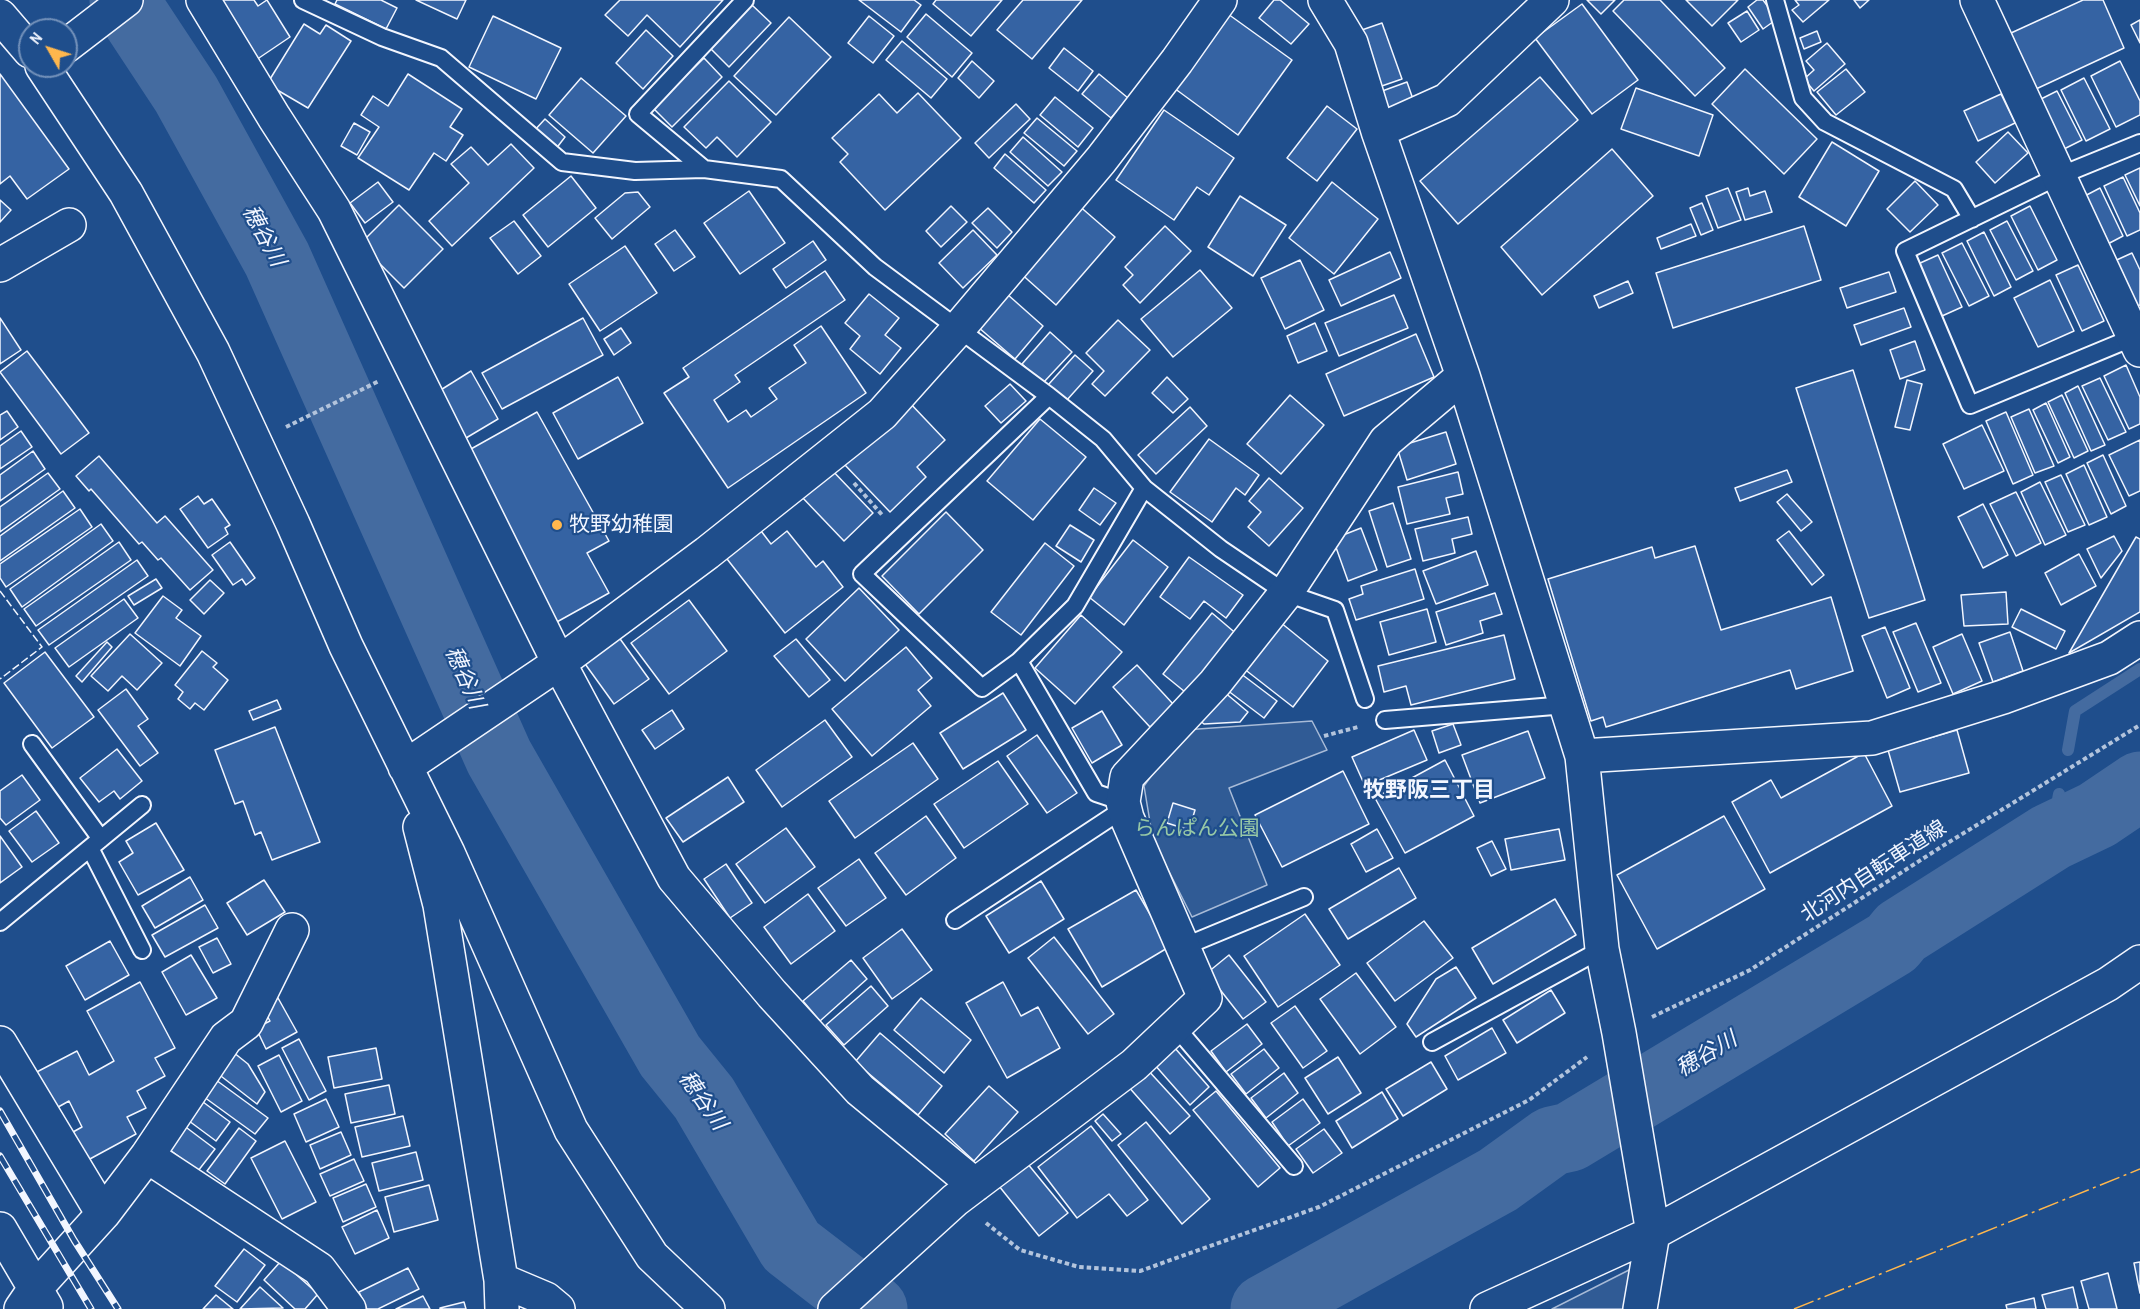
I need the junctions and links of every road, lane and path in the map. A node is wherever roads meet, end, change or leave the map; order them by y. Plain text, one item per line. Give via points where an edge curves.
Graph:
1 (126, 0) edge
2 (203, 0) edge
3 (303, 0) edge
4 (745, 0) edge
5 (1220, 0) edge
6 (1324, 0) edge
7 (1551, 0) edge
8 (1775, 0) edge
9 (1977, 0) edge
10 (0, 16) edge
11 (18, 37) edge
12 (78, 37) edge
13 (50, 78) edge
14 (1378, 131) junction
15 (2140, 143) edge
16 (704, 169) junction
17 (2059, 176) junction
18 (1972, 219) junction
19 (69, 225) dead end
20 (0, 265) edge
21 (958, 329) junction
22 (2138, 341) edge
23 (389, 376) dead end
24 (1463, 376) junction
25 (1049, 396) junction
26 (278, 432) dead end
27 (830, 455) junction
28 (1144, 488) junction
29 (902, 537) junction
30 (1286, 593) junction
31 (2140, 638) edge
32 (1019, 661) junction
33 (555, 665) junction
34 (1365, 699) dead end
35 (1566, 705) junction
36 (1385, 720) joint
37 (2140, 725) edge
38 (1324, 736) dead end
39 (32, 744) dead end
40 (1582, 756) junction
41 (413, 762) junction
42 (142, 805) dead end
43 (1124, 805) junction
44 (95, 844) junction
45 (1304, 897) dead end
46 (955, 920) dead end
47 (0, 922) edge
48 (292, 930) dead end
49 (1183, 947) junction
50 (1602, 949) junction
51 (142, 950) dead end
52 (2140, 962) edge
53 (1175, 1026) junction
54 (1619, 1033) junction
55 (1432, 1042) dead end
56 (0, 1043) edge
57 (147, 1156) junction
58 (1294, 1166) dead end
59 (965, 1193) junction
60 (103, 1214) junction
61 (0, 1229) edge
62 (1653, 1233) junction
63 (502, 1295) edge
64 (34, 1303) edge
65 (342, 1306) edge
66 (558, 1309) edge
67 (708, 1309) edge
68 (835, 1309) edge
69 (1487, 1309) edge
70 (1640, 1309) edge

1 - 12 street
2 - 33 street via 334,210
3 - 16 lane via 382,38 441,58 562,162 635,171
4 - 16 lane via 638,114
5 - 21 street via 1101,160
6 - 14 street via 1351,43
7 - 14 street via 1447,100
8 - 18 lane via 1803,98 1825,122 1954,189
9 - 17 street
10 - 11 street
13 - 41 street via 126,193 213,352 346,646
14 - 24 street
15 - 17 lane
16 - 21 lane via 781,179 875,267
17 - 18 lane
17 - 22 street
18 - 22 lane via 1905,251 1970,405
19 - 20 street
21 - 25 lane
21 - 27 street via 882,414
23 - 26 path
24 - 30 street via 1386,441
24 - 35 street
25 - 28 lane via 1103,439
25 - 29 lane
27 - 29 path
27 - 33 street via 707,553
28 - 30 lane via 1221,549
28 - 32 lane via 1075,606
29 - 32 lane via 862,574 982,688
30 - 34 lane via 1335,610
30 - 43 street via 1215,683 1127,777
31 - 40 street via 2109,658 2003,697 1872,738
32 - 43 lane via 1096,793
33 - 41 street
33 - 59 street via 674,878 860,1090
35 - 36 lane
35 - 40 street
36 - 38 path
37 - 54 path, 北河内自転車道線 via 1750,970
39 - 44 lane
40 - 50 street
41 - 63 street via 440,905
41 - 67 street via 448,853 571,1130 652,1256
42 - 44 lane
43 - 46 lane
43 - 49 street
44 - 47 lane
44 - 51 lane
45 - 49 lane
48 - 57 street via 246,1023 226,1038
49 - 53 street via 1205,998
50 - 54 street
50 - 55 lane
52 - 62 street via 2108,984
53 - 58 lane
53 - 59 street via 1134,1065
54 - 62 street
56 - 60 street
57 - 60 street
57 - 65 street via 319,1269
59 - 68 street
60 - 64 street
61 - 64 street
62 - 69 street
62 - 70 street
63 - 66 street via 546,1299

